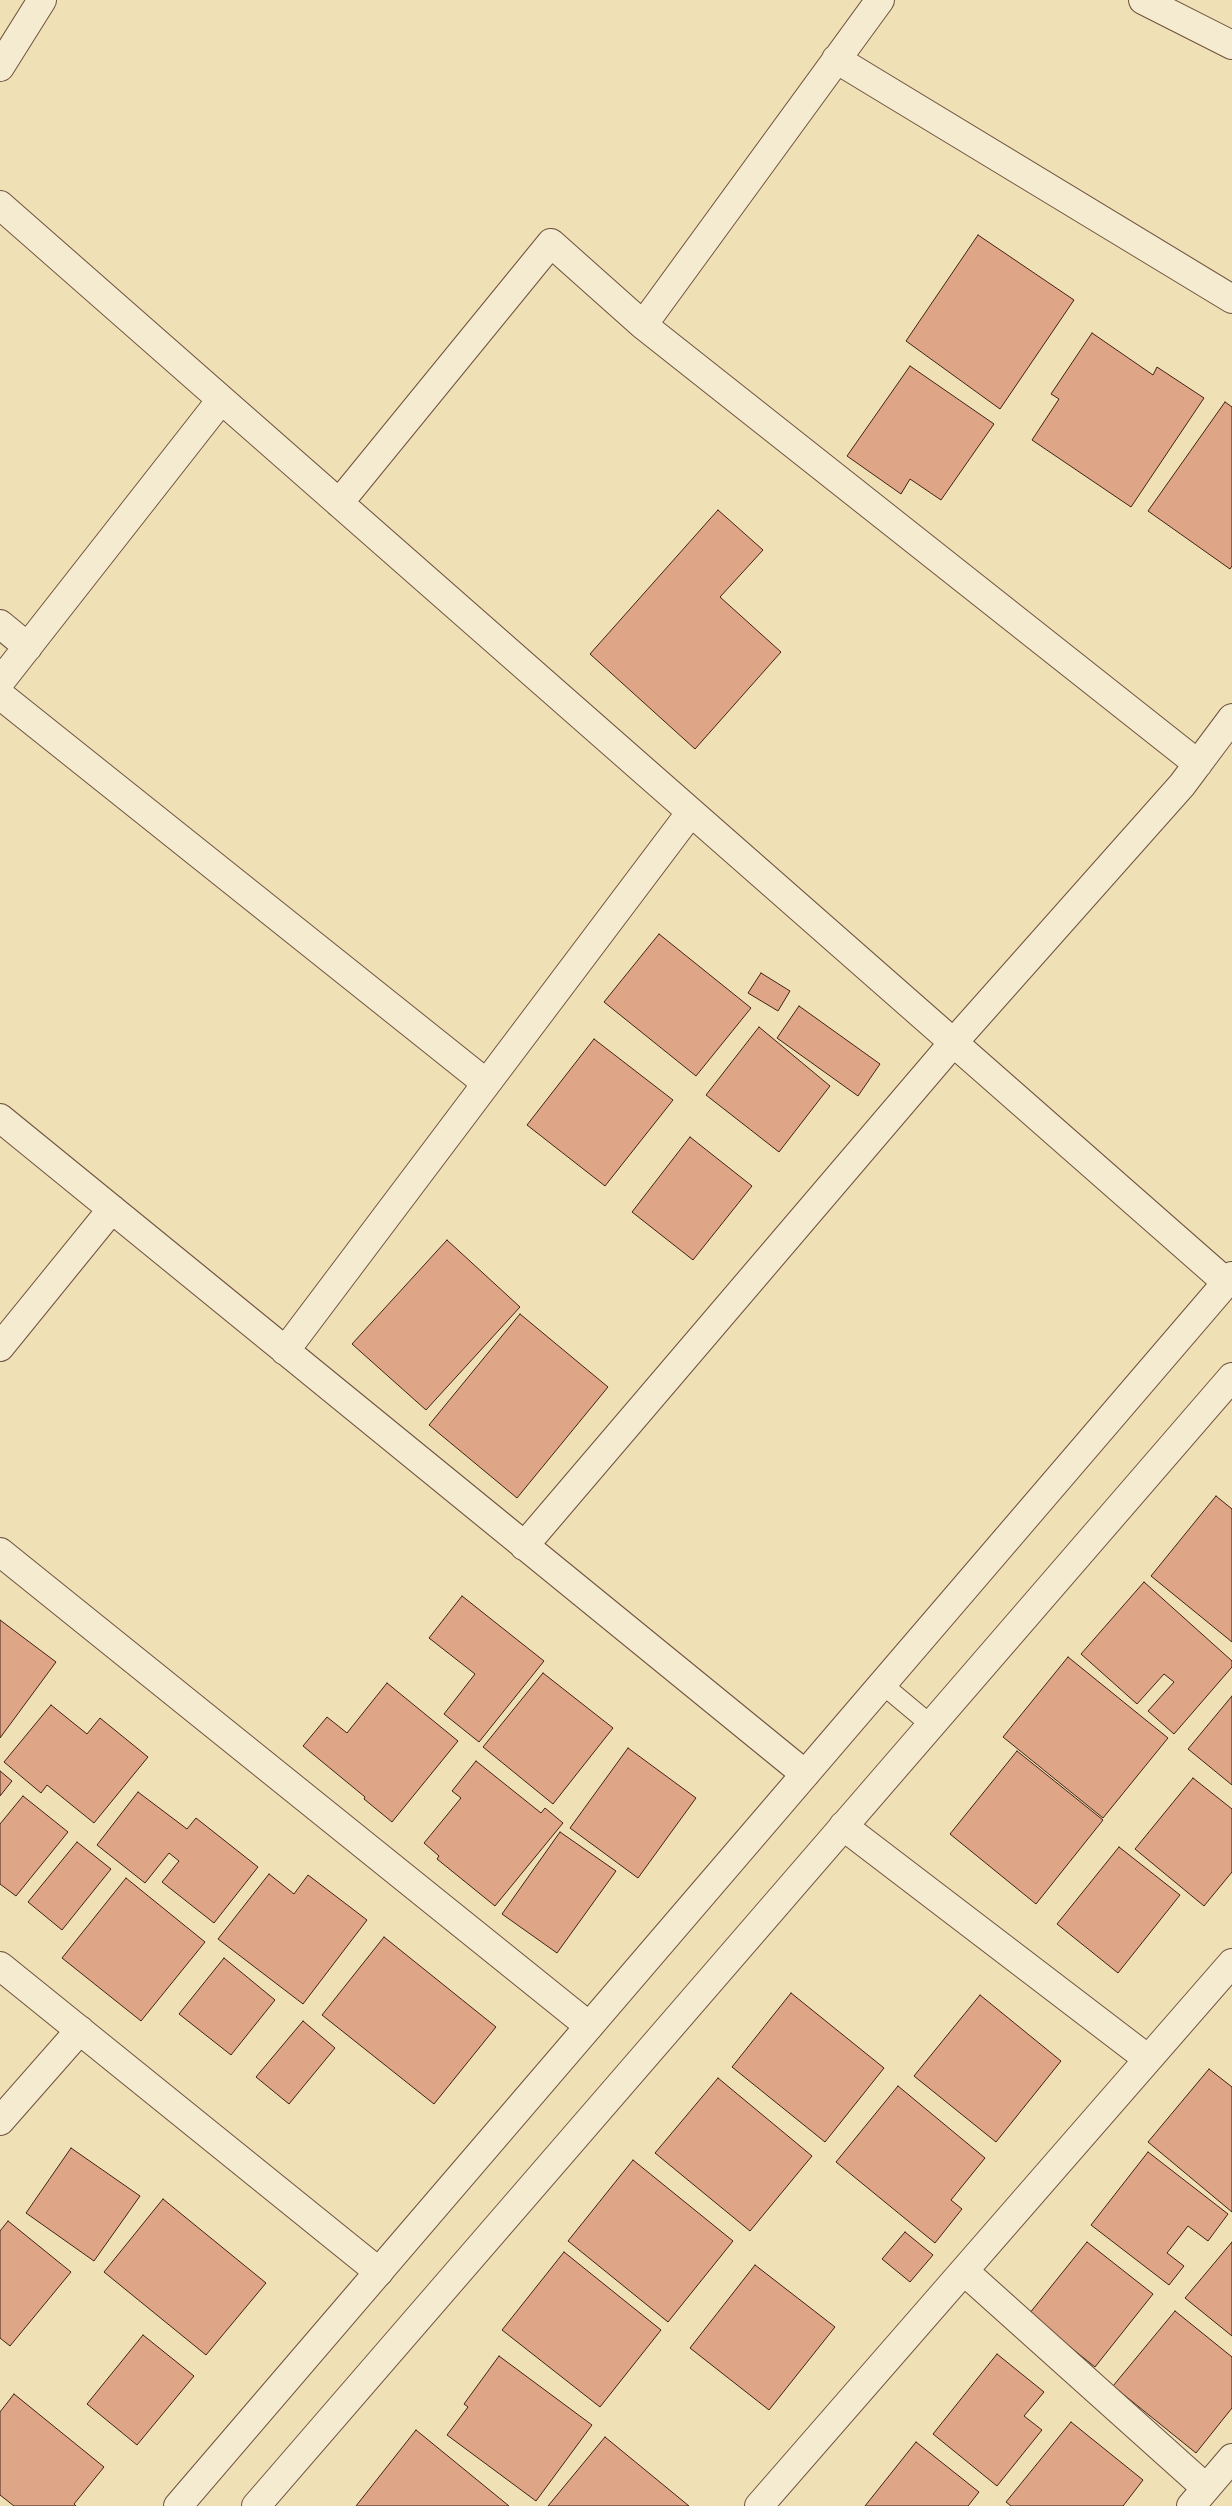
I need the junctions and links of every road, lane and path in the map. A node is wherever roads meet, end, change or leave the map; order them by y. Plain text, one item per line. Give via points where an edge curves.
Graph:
1 (42, 0) edge
2 (880, 0) edge
3 (1143, 0) edge
4 (1232, 45) edge
5 (836, 59) junction
6 (0, 67) edge
7 (0, 206) edge
8 (1232, 299) edge
9 (643, 325) junction
10 (221, 400) junction
11 (339, 503) junction
12 (0, 624) edge
13 (28, 647) junction
14 (0, 682) edge
15 (0, 695) edge
16 (1232, 718) edge
17 (1198, 764) junction
18 (691, 812) junction
19 (954, 1043) junction
20 (486, 1083) junction
21 (0, 1118) edge
22 (112, 1209) junction
23 (1229, 1279) edge
24 (0, 1348) edge
25 (285, 1350) junction
26 (1232, 1377) edge
27 (524, 1546) junction
28 (0, 1552) edge
29 (882, 1684) junction
30 (931, 1725) junction
31 (805, 1774) junction
32 (843, 1826) junction
33 (1232, 1963) edge
34 (0, 1966) edge
35 (589, 2026) junction
36 (80, 2030) junction
37 (1148, 2059) junction
38 (0, 2121) edge
39 (964, 2271) junction
40 (379, 2272) junction
41 (1232, 2458) edge
42 (1199, 2497) edge
43 (178, 2506) edge
44 (256, 2506) edge
45 (759, 2506) edge

1 - 6 street
2 - 5 street
3 - 4 street
5 - 8 street
5 - 9 street
7 - 10 street
9 - 11 street via 551,243
9 - 17 street
10 - 11 street
10 - 13 street
11 - 18 street
12 - 13 street
13 - 14 street
15 - 20 street
16 - 17 street
17 - 19 street
18 - 19 street
18 - 20 street
19 - 23 street
19 - 27 street
20 - 25 street
21 - 22 street
22 - 24 street
22 - 25 street
23 - 29 street
25 - 27 street
26 - 30 street
27 - 31 street
28 - 35 street
29 - 30 lane
29 - 31 street
30 - 32 street
31 - 35 street
32 - 37 street
32 - 44 street
33 - 37 street
34 - 36 street
35 - 40 street
36 - 38 street
36 - 40 street
37 - 39 street
39 - 42 street
39 - 45 street
40 - 43 street
41 - 42 street

